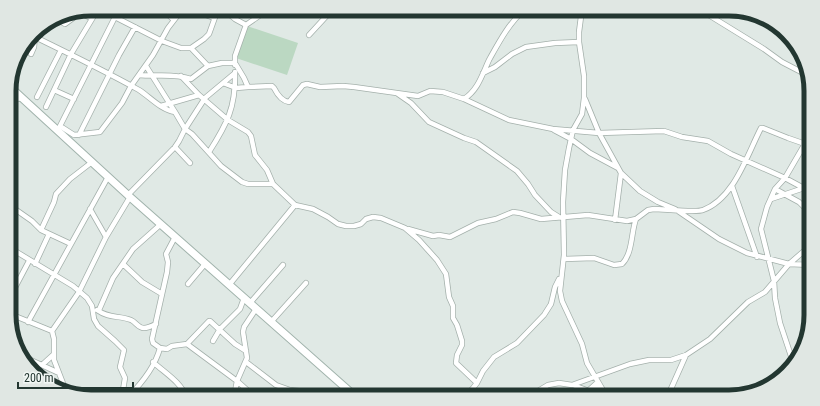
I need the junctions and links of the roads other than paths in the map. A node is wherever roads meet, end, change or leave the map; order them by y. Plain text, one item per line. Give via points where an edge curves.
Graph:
1 (87, 16) edge
2 (170, 16) edge
3 (177, 16) edge
4 (208, 16) edge
5 (231, 16) edge
6 (234, 16) edge
7 (259, 16) edge
8 (327, 16) edge
9 (518, 16) edge
10 (581, 16) edge
11 (710, 16) edge
12 (115, 17) joint
13 (73, 18) edge
14 (91, 18) joint
15 (214, 18) joint
16 (235, 19) junction
17 (174, 20) junction
18 (62, 22) edge
19 (246, 25) junction
20 (134, 27) junction
21 (309, 35) dead end
22 (39, 37) edge
23 (162, 40) junction
24 (34, 42) edge
25 (579, 42) junction
26 (191, 48) junction
27 (61, 50) junction
28 (31, 54) dead end
29 (70, 54) junction
30 (235, 63) junction
31 (91, 64) junction
32 (146, 66) junction
33 (208, 66) junction
34 (801, 70) edge
35 (235, 73) junction
36 (483, 73) junction
37 (109, 74) junction
38 (139, 75) junction
39 (152, 76) junction
40 (181, 76) junction
41 (223, 83) junction
42 (131, 86) junction
43 (248, 87) junction
44 (16, 88) edge
45 (236, 88) junction
46 (54, 90) junction
47 (397, 93) junction
48 (199, 95) junction
49 (37, 97) dead end
50 (23, 98) junction
51 (205, 98) junction
52 (584, 98) junction
53 (16, 99) edge
54 (74, 99) junction
55 (464, 99) junction
56 (168, 103) junction
57 (161, 106) junction
58 (46, 107) dead end
59 (175, 112) junction
60 (228, 120) junction
61 (59, 128) junction
62 (185, 129) junction
63 (553, 129) junction
64 (573, 130) junction
65 (598, 134) junction
66 (79, 135) junction
67 (571, 139) junction
68 (804, 144) edge
69 (175, 147) junction
70 (804, 151) edge
71 (209, 152) junction
72 (746, 159) junction
73 (92, 162) junction
74 (190, 163) dead end
75 (620, 171) junction
76 (108, 177) junction
77 (785, 178) junction
78 (273, 184) junction
79 (732, 186) junction
80 (775, 188) junction
81 (804, 188) joint
82 (785, 195) junction
83 (129, 196) junction
84 (771, 199) junction
85 (295, 205) junction
86 (804, 207) edge
87 (16, 209) edge
88 (90, 209) junction
89 (675, 209) junction
90 (562, 216) junction
91 (636, 219) junction
92 (615, 220) junction
93 (161, 224) junction
94 (404, 228) junction
95 (41, 230) junction
96 (49, 234) junction
97 (175, 236) junction
98 (106, 237) junction
99 (71, 244) junction
100 (804, 251) edge
101 (16, 253) edge
102 (757, 257) junction
103 (564, 258) junction
104 (768, 259) junction
105 (29, 261) junction
106 (35, 264) junction
107 (123, 264) junction
108 (205, 264) junction
109 (789, 264) junction
110 (283, 265) dead end
111 (804, 265) edge
112 (54, 275) junction
113 (561, 275) junction
114 (774, 281) junction
115 (306, 283) dead end
116 (188, 284) dead end
117 (229, 285) junction
118 (16, 286) edge
119 (79, 292) junction
120 (162, 294) junction
121 (247, 301) junction
122 (92, 306) junction
123 (256, 309) junction
124 (98, 310) junction
125 (16, 317) edge
126 (28, 322) junction
127 (271, 322) junction
128 (156, 324) junction
129 (220, 328) junction
130 (52, 331) junction
131 (213, 341) dead end
132 (187, 344) junction
133 (160, 348) junction
134 (246, 351) junction
135 (53, 355) junction
136 (686, 355) junction
137 (791, 357) edge
138 (30, 360) edge
139 (153, 362) junction
140 (246, 362) junction
141 (42, 365) junction
142 (59, 373) junction
143 (594, 377) junction
144 (237, 381) junction
145 (598, 382) junction
146 (477, 383) junction
147 (63, 384) edge
148 (572, 385) junction
149 (123, 390) edge
150 (134, 390) edge
151 (183, 390) edge
152 (235, 390) edge
153 (247, 390) edge
154 (290, 390) edge
155 (348, 390) edge
156 (471, 390) edge
157 (540, 390) edge
158 (585, 390) edge
159 (589, 390) edge
160 (597, 390) edge
161 (604, 390) edge
162 (670, 390) edge

1 - 14 street
2 - 17 street
3 - 17 street
4 - 15 street
5 - 16 street
6 - 16 street
7 - 19 street
8 - 21 street
9 - 36 street via 507,29
10 - 25 street
11 - 34 street via 782,62
12 - 20 street
12 - 31 street
13 - 18 street via 65,24
14 - 29 street
15 - 26 street via 209,34
16 - 19 street
17 - 23 street
19 - 30 street
20 - 23 street
20 - 37 street
22 - 27 street
23 - 26 street via 181,48
23 - 32 street
24 - 28 street
25 - 36 street via 526,47
25 - 52 street
26 - 33 street
27 - 29 street
27 - 49 street
29 - 31 street
29 - 46 street
30 - 33 street
30 - 35 street
30 - 43 street
31 - 37 street
31 - 54 street
32 - 38 street
32 - 39 street
33 - 40 street via 193,78
35 - 41 street
35 - 45 street
36 - 55 street via 472,92
37 - 42 street
37 - 66 street
38 - 39 street
38 - 42 street
39 - 40 street
39 - 56 street
40 - 48 street
41 - 45 street
41 - 51 street
42 - 57 street
42 - 66 street via 122,103 100,132
43 - 45 street
43 - 47 street via 272,86 277,94 289,102 303,85 307,84
44 - 50 street
45 - 60 street
46 - 54 street
46 - 58 street
47 - 55 street via 418,96 435,91
47 - 90 street via 430,122 476,142 517,171 551,212
48 - 51 street
48 - 56 street
50 - 53 street
50 - 61 street
51 - 60 street
51 - 62 street
52 - 64 street via 582,114
52 - 65 street
54 - 61 street
55 - 63 street via 509,120
56 - 57 street
56 - 59 street
57 - 59 street
59 - 62 street
60 - 71 street
60 - 78 street via 251,136 255,155 267,170
61 - 66 street
61 - 73 street
62 - 69 street
62 - 71 street
63 - 64 street
63 - 67 street
64 - 65 street
64 - 67 street
65 - 72 street via 664,131 682,137 710,141 731,154
65 - 75 street
67 - 75 street via 590,154
67 - 90 street via 565,170
68 - 72 street via 762,128
69 - 74 street
69 - 83 street
70 - 77 street
71 - 78 street via 221,166 242,182
72 - 77 street
72 - 79 street
73 - 76 street
73 - 95 street via 56,194
75 - 89 street via 646,195
75 - 92 street
76 - 83 street
76 - 88 street
77 - 80 street
77 - 81 street
78 - 85 street
79 - 89 street via 723,197 703,210
79 - 102 street
80 - 82 street
80 - 84 street
81 - 82 street
82 - 84 street
82 - 86 street
83 - 93 street
83 - 98 street
84 - 104 street via 761,229
85 - 94 street via 313,209 346,226 361,224 373,217
85 - 117 street
87 - 95 street
88 - 98 street
88 - 99 street
89 - 91 street via 648,210
89 - 102 street via 719,239
90 - 92 street via 588,215
90 - 94 street via 541,218 513,212 478,223 450,237 433,236
90 - 103 street
91 - 92 street
91 - 103 street via 627,256 622,264 614,265 594,258
93 - 97 street
93 - 107 street via 133,249
94 - 146 street via 438,260 446,274 453,318 462,341 456,363
95 - 96 street
96 - 99 street
96 - 106 street
97 - 108 street
97 - 120 street via 166,254 168,262
98 - 119 street
99 - 112 street
100 - 109 street
101 - 105 street
102 - 104 street
103 - 113 street
104 - 109 street
104 - 114 street
105 - 106 street
105 - 118 street
106 - 112 street
107 - 120 street via 142,282
107 - 124 street via 113,278
108 - 116 street
108 - 117 street
109 - 111 street
109 - 114 street
110 - 121 street
112 - 119 street
112 - 126 street
113 - 143 street via 562,300
113 - 146 street via 551,304 544,315 517,343 494,357
114 - 136 street via 765,292 748,302 710,339
114 - 137 street via 780,323
115 - 127 street
117 - 121 street
119 - 122 street
119 - 130 street
120 - 128 street
121 - 123 street
121 - 129 street
122 - 124 street
122 - 149 street via 98,326 124,350 120,367 125,378
123 - 127 street
123 - 134 street via 244,327
124 - 128 street via 109,316 131,320 139,327 149,328
125 - 126 street
126 - 130 street
127 - 155 street
128 - 133 street via 152,339
129 - 131 street
129 - 132 street via 209,321
129 - 134 street via 235,344
130 - 135 street
132 - 133 street via 167,349
132 - 144 street
133 - 139 street
134 - 140 street
135 - 141 street
135 - 142 street
136 - 143 street via 671,360 649,360 630,364
136 - 162 street
138 - 141 street
139 - 150 street via 148,375
139 - 151 street
140 - 144 street
140 - 154 street via 276,385
141 - 142 street
142 - 147 street
143 - 145 street
143 - 148 street
144 - 152 street
144 - 153 street
145 - 159 street
145 - 160 street
145 - 161 street
146 - 156 street
148 - 157 street via 559,383
148 - 158 street

